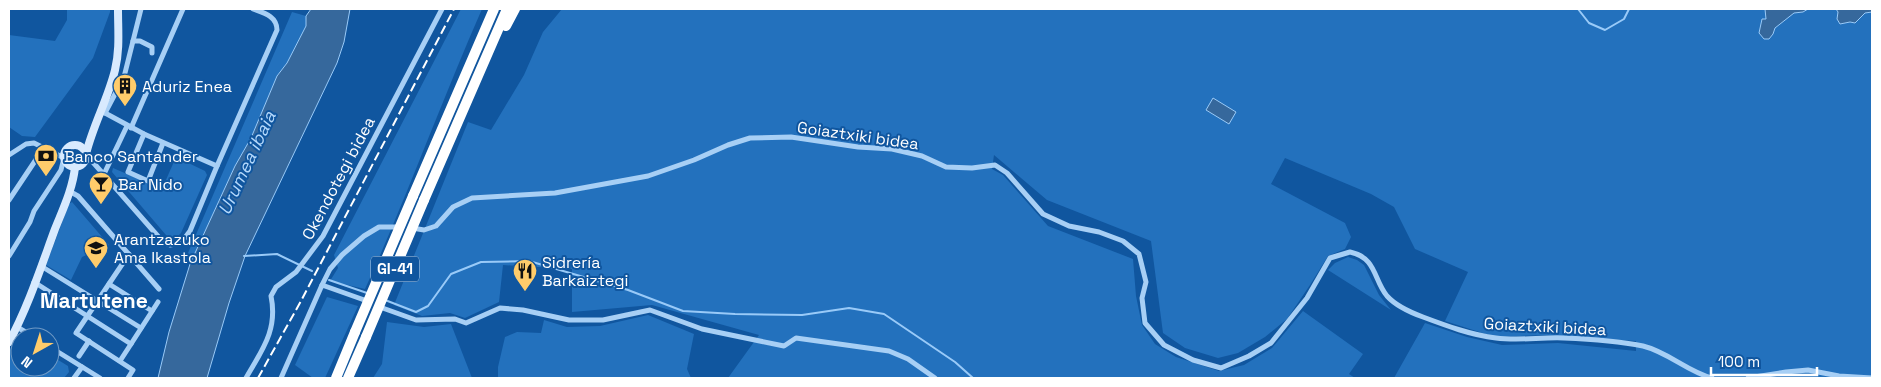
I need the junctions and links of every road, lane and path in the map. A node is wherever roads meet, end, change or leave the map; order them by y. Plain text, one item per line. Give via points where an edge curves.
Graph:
1 (118, 9) edge
2 (140, 9) edge
3 (183, 9) edge
4 (253, 9) edge
5 (442, 9) edge
6 (494, 9) edge
7 (507, 9) edge
8 (515, 9) edge
9 (494, 39) junction
10 (133, 41) junction
11 (152, 53) dead end
12 (102, 112) junction
13 (129, 127) junction
14 (93, 131) junction
15 (144, 134) junction
16 (163, 143) junction
17 (78, 145) junction
18 (43, 149) junction
19 (9, 154) edge
20 (86, 156) junction
21 (64, 158) junction
22 (217, 166) junction
23 (75, 167) junction
24 (104, 174) junction
25 (69, 191) junction
26 (9, 200) edge
27 (9, 254) edge
28 (129, 254) junction
29 (41, 266) junction
30 (34, 282) junction
31 (109, 284) junction
32 (322, 285) junction
33 (159, 288) dead end
34 (98, 301) junction
35 (158, 302) dead end
36 (152, 312) junction
37 (87, 316) junction
38 (17, 327) edge
39 (141, 328) junction
40 (89, 341) junction
41 (131, 344) junction
42 (60, 353) edge
43 (78, 356) dead end
44 (120, 361) junction
45 (82, 367) junction
46 (74, 378) edge
47 (100, 378) edge
48 (128, 378) edge
49 (246, 378) edge
50 (281, 378) edge
51 (336, 378) edge
52 (348, 378) edge
53 (935, 378) edge
54 (1712, 378) edge
55 (1748, 378) edge
56 (1872, 378) edge

1 - 12 main road via 119,49
2 - 10 street
3 - 13 street
4 - 22 street via 271,16 277,30
5 - 49 street, Okendotegi bidea via 323,236 296,272 276,287 271,296 270,335
6 - 51 highway, GI-41, bridge
7 - 9 highway, GI-41
8 - 9 highway via 504,30
9 - 52 highway, GI-41, bridge
10 - 11 street via 152,47
10 - 12 street via 124,77
12 - 13 street
12 - 14 main road
13 - 15 street
13 - 24 street
14 - 17 main road
14 - 20 main road
15 - 16 street
15 - 16 street via 128,172 148,181
16 - 22 street
17 - 20 main road
17 - 21 main road via 67,148
18 - 19 street via 26,144
18 - 21 street
18 - 26 street
20 - 23 main road via 84,163
20 - 24 street
21 - 23 main road via 67,164
21 - 27 street via 61,170
22 - 24 street via 187,238 170,245 163,242
23 - 25 main road
25 - 28 street via 78,196
25 - 29 main road
28 - 31 street
28 - 33 street
29 - 30 main road
29 - 34 street
30 - 37 street
30 - 38 main road
31 - 34 street
31 - 36 street
32 - 50 street, Goiaztxiki bidea
32 - 53 street via 424,321 455,319 468,322 500,308 568,320 603,320 650,310 702,329 784,346 796,338 889,351 908,359
32 - 54 street, Goiaztxiki bidea via 342,255 379,227 424,230 436,226 453,208 472,198 555,192 648,176 750,138 791,137 892,149 922,156 946,167 995,165 1008,173 1043,214 1069,226 1100,232 1122,241 1139,254 1146,282 1142,298 1145,322 1164,345 1194,360 1221,368 1271,343 1307,298 1330,258 1350,252 1369,261 1387,296 1397,304 1440,323 1497,338 1564,338 1644,346
34 - 37 street
34 - 39 street
35 - 36 street
36 - 39 street
37 - 40 street via 76,333
37 - 41 street
39 - 41 street
40 - 43 street
40 - 44 street
41 - 44 street
42 - 45 street
44 - 48 street via 133,370
45 - 46 street
45 - 47 street
55 - 56 street via 1808,370

